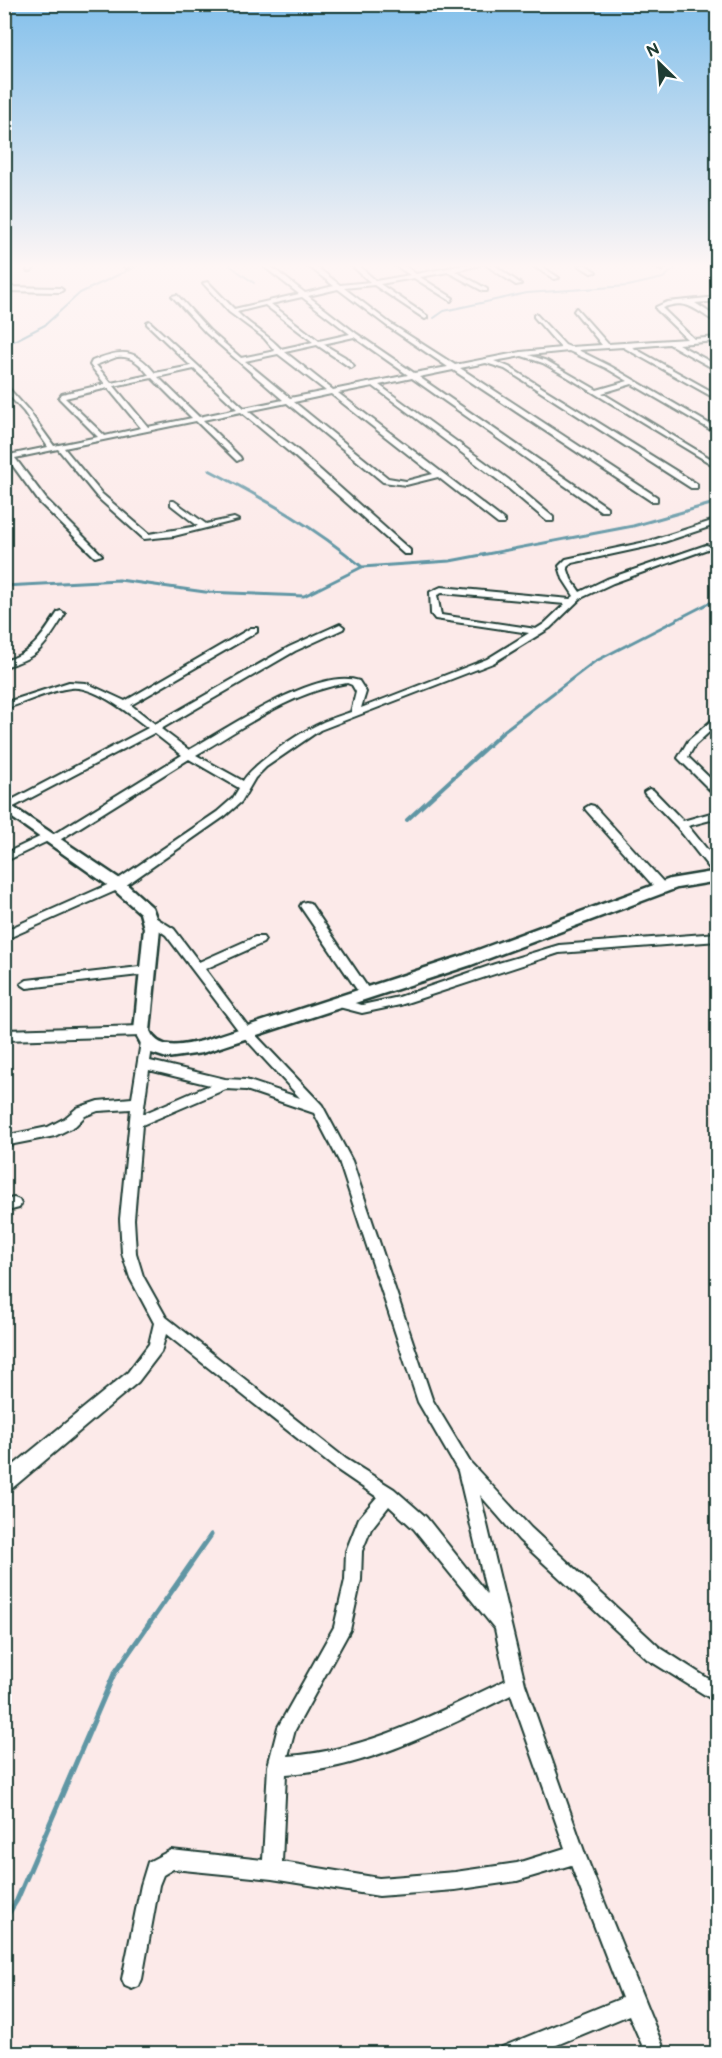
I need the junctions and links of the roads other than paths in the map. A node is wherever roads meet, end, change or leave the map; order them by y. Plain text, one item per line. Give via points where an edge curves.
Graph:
1 (99, 361) edge
2 (138, 361) edge
3 (188, 361) edge
4 (242, 361) edge
5 (291, 361) edge
6 (346, 361) edge
7 (392, 361) edge
8 (444, 361) edge
9 (486, 361) joint
10 (542, 361) edge
11 (598, 361) edge
12 (652, 361) edge
13 (703, 361) edge
14 (351, 366) dead end
15 (194, 367) junction
16 (453, 367) junction
17 (717, 369) edge
18 (152, 375) junction
19 (412, 375) junction
20 (633, 382) junction
21 (373, 383) junction
22 (4, 385) edge
23 (109, 386) junction
24 (329, 392) junction
25 (596, 392) junction
26 (717, 398) edge
27 (286, 400) junction
28 (241, 409) junction
29 (196, 418) junction
30 (145, 428) junction
31 (717, 432) edge
32 (103, 438) junction
33 (56, 448) junction
34 (7, 457) edge
35 (237, 459) dead end
36 (717, 466) edge
37 (438, 475) junction
38 (694, 486) dead end
39 (654, 499) dead end
40 (174, 503) dead end
41 (604, 509) dead end
42 (550, 519) dead end
43 (234, 520) dead end
44 (717, 521) edge
45 (501, 522) dead end
46 (203, 526) junction
47 (709, 547) dead end
48 (407, 552) dead end
49 (98, 555) dead end
50 (575, 599) junction
51 (61, 614) dead end
52 (340, 627) dead end
53 (254, 630) dead end
54 (537, 632) junction
55 (4, 664) edge
56 (125, 705) junction
57 (4, 706) edge
58 (355, 712) junction
59 (717, 718) edge
60 (154, 729) junction
61 (189, 755) junction
62 (244, 786) junction
63 (649, 792) dead end
64 (717, 792) edge
65 (6, 807) edge
66 (590, 808) dead end
67 (717, 814) edge
68 (681, 825) junction
69 (52, 837) junction
70 (4, 859) edge
71 (717, 871) edge
72 (717, 876) edge
73 (118, 885) junction
74 (661, 887) junction
75 (306, 906) dead end
76 (150, 918) junction
77 (4, 936) edge
78 (717, 937) edge
79 (260, 940) dead end
80 (197, 968) junction
81 (148, 970) junction
82 (27, 984) dead end
83 (366, 994) junction
84 (339, 1003) junction
85 (246, 1032) junction
86 (4, 1035) edge
87 (144, 1036) junction
88 (143, 1064) junction
89 (225, 1084) junction
90 (138, 1103) junction
91 (318, 1109) junction
92 (137, 1122) junction
93 (4, 1141) edge
94 (161, 1322) junction
95 (465, 1467) junction
96 (4, 1484) edge
97 (388, 1495) junction
98 (502, 1626) junction
99 (516, 1684) junction
100 (717, 1695) edge
101 (277, 1766) junction
102 (576, 1854) junction
103 (272, 1870) junction
104 (132, 1979) dead end
105 (634, 2003) junction
106 (509, 2054) edge
107 (656, 2054) edge

1 - 23 street via 93,365
2 - 18 street
3 - 15 street
4 - 27 street
5 - 24 street
6 - 14 street
7 - 19 street
8 - 16 street
9 - 16 street
9 - 38 street via 507,368
10 - 25 street
11 - 20 street
12 - 26 street
13 - 17 street
15 - 18 street
15 - 28 street
16 - 19 street
16 - 39 street
18 - 23 street
18 - 29 street
19 - 21 street
19 - 41 street
20 - 25 street
20 - 31 street
21 - 24 street
21 - 42 street
22 - 33 street
23 - 30 street
23 - 32 street via 62,396
24 - 27 street
24 - 37 street
25 - 36 street
27 - 28 street
27 - 37 street via 392,483
28 - 29 street
28 - 48 street
29 - 30 street
29 - 35 street
30 - 32 street
32 - 33 street
33 - 34 street
33 - 46 street via 113,508 147,537 163,537
34 - 49 street via 43,501
37 - 45 street
40 - 46 street
43 - 46 street
44 - 50 street via 652,543 569,561 563,571
47 - 50 street via 610,581
50 - 54 street
50 - 54 street via 441,590 434,594 438,617
51 - 55 street via 36,652
52 - 60 street via 292,649
53 - 56 street
54 - 58 street via 490,661
56 - 57 street via 78,684
56 - 60 street
58 - 61 street via 361,692 356,683 348,680 324,684 285,699
58 - 62 street via 317,728 263,765
59 - 64 street via 691,743 683,758
60 - 61 street
60 - 65 street
61 - 62 street
61 - 69 street
62 - 73 street via 237,800 221,814
63 - 68 street
65 - 69 street
66 - 74 street
67 - 68 street
68 - 71 street
69 - 70 street
69 - 73 street
72 - 74 street
73 - 76 street via 139,901
73 - 77 street
74 - 83 street
75 - 83 street
76 - 80 street via 170,932
76 - 81 street
78 - 84 street via 559,950 400,1001 363,1009
79 - 80 street
80 - 85 street
81 - 82 street
81 - 87 street
83 - 84 street
84 - 85 street
85 - 87 street via 173,1053 163,1052
85 - 91 street
86 - 87 street
87 - 88 street
88 - 89 street
88 - 90 street
89 - 91 street via 246,1085
89 - 92 street
90 - 92 street
90 - 93 street via 98,1106 50,1132
91 - 95 street via 345,1161 426,1402
92 - 94 street via 127,1219 129,1253 137,1278
94 - 96 street via 156,1347 134,1377
94 - 97 street via 341,1464
95 - 98 street
95 - 100 street via 525,1534 653,1653
97 - 98 street via 420,1523
97 - 101 street via 365,1524 354,1551 354,1580 342,1630 286,1727
98 - 99 street
99 - 101 street via 415,1731 350,1754 299,1766
99 - 102 street
101 - 103 street
102 - 103 street via 517,1872 380,1887
102 - 105 street
103 - 104 street via 171,1859 156,1869
105 - 106 street
105 - 107 street

